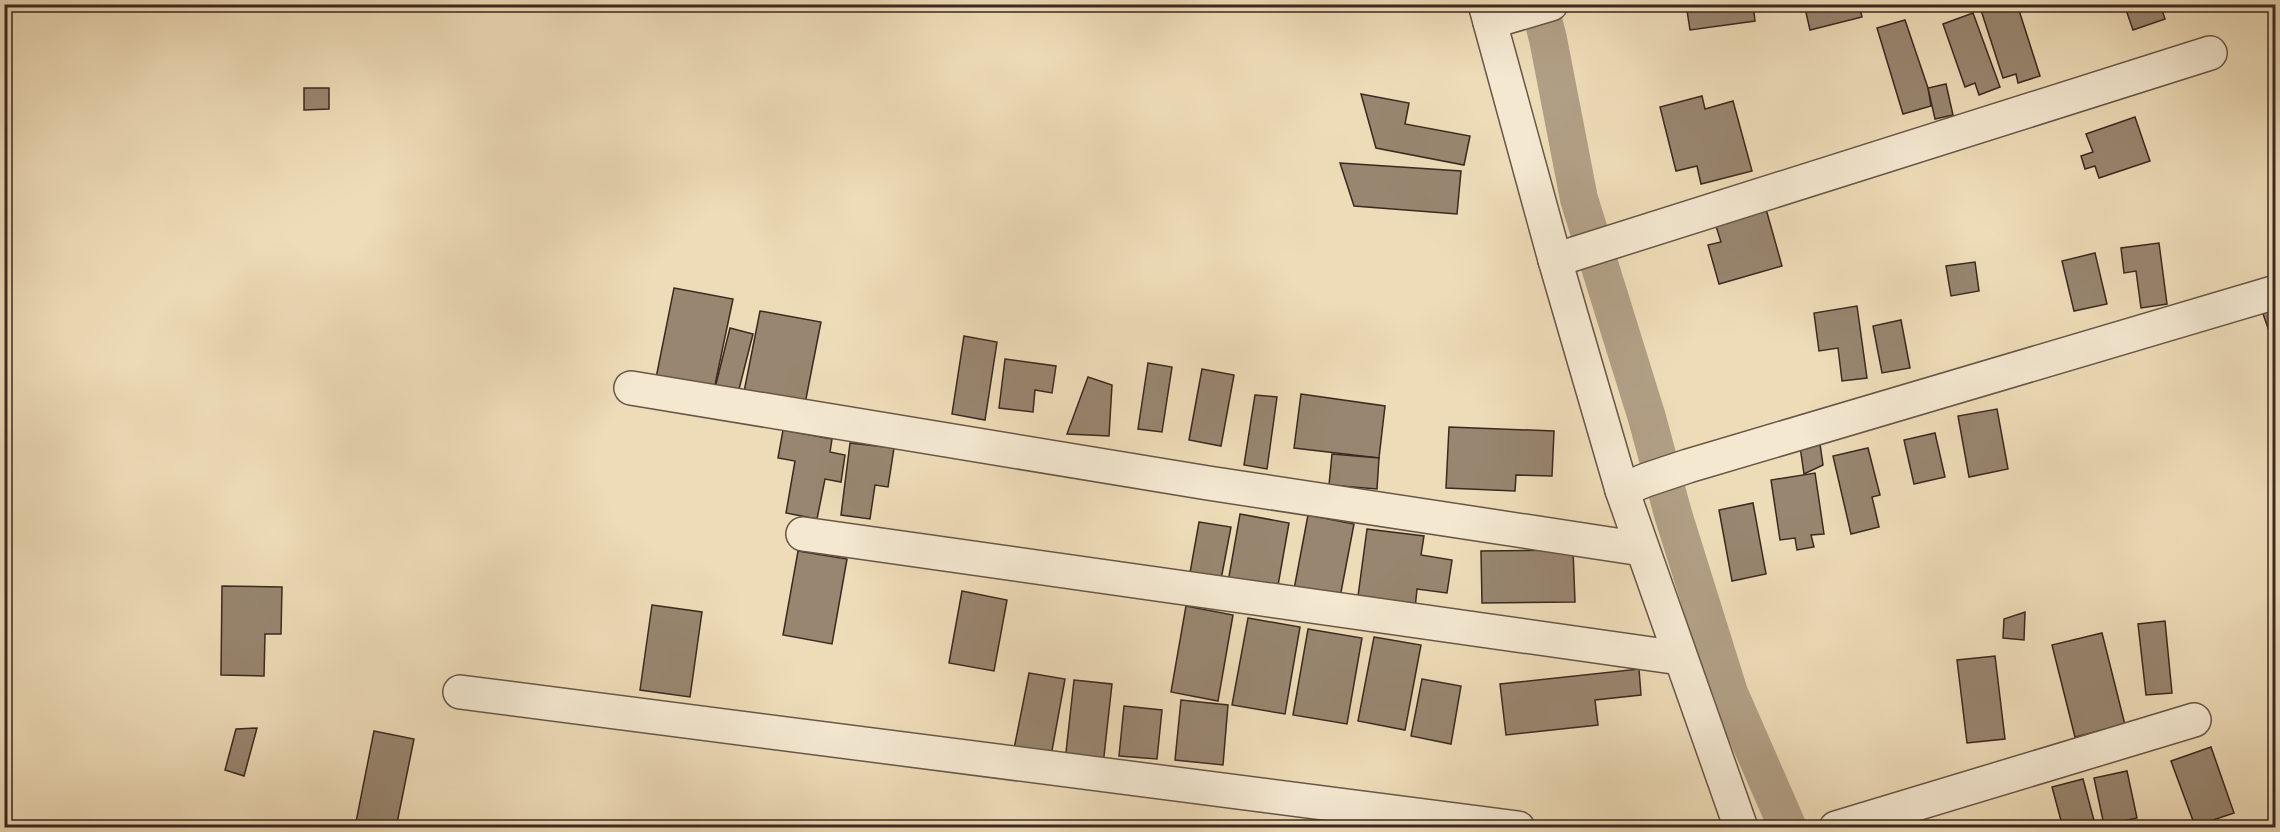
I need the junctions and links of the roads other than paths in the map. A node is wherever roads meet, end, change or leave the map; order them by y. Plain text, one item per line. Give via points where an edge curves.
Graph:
1 (1536, 8) edge
2 (1488, 13) edge
3 (2210, 52) dead end
4 (1568, 256) junction
5 (2276, 292) edge
6 (631, 388) dead end
7 (1634, 485) junction
8 (803, 534) dead end
9 (1642, 549) junction
10 (1680, 658) junction
11 (460, 692) dead end
12 (2194, 720) dead end
13 (1518, 828) edge
14 (1741, 828) edge
15 (1836, 828) edge

1 - 2 street
2 - 4 street
3 - 4 street
4 - 7 street
5 - 7 street
6 - 9 street via 1208,483
7 - 9 street
8 - 10 street
9 - 10 street
10 - 14 street
11 - 13 street
12 - 15 street

